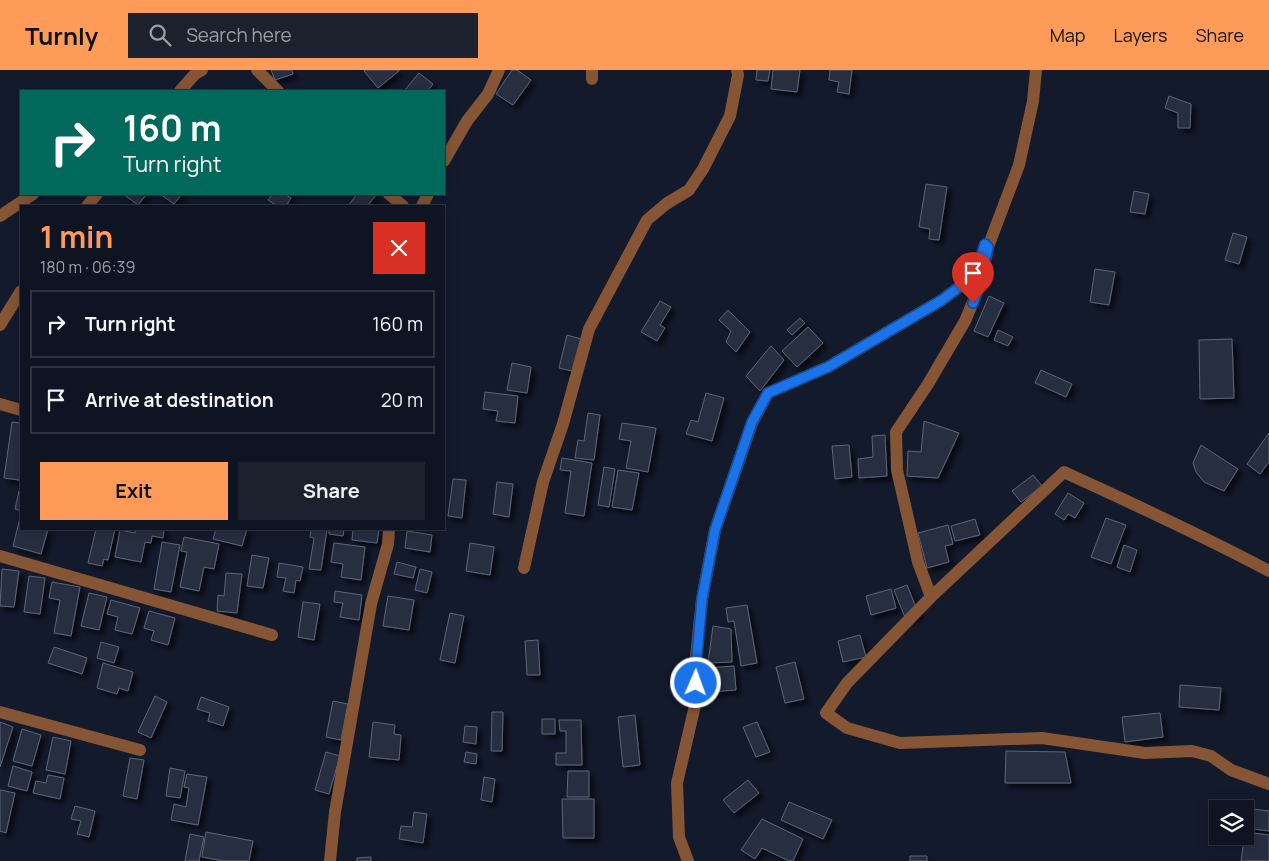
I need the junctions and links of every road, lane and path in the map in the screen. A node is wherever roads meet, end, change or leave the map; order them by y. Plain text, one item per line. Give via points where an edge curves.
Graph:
1 (202, 70) edge
2 (257, 70) edge
3 (499, 70) edge
4 (737, 70) edge
5 (1036, 70) edge
6 (181, 90) edge
7 (277, 90) edge
8 (445, 159) edge
9 (32, 195) edge
10 (96, 195) edge
11 (390, 195) edge
12 (87, 205) edge
13 (402, 205) edge
14 (0, 216) edge
15 (988, 247) junction
16 (20, 293) edge
17 (0, 325) edge
18 (0, 404) edge
19 (20, 410) edge
20 (389, 530) edge
21 (0, 556) edge
22 (524, 568) dead end
23 (1269, 570) edge
24 (931, 597) junction
25 (272, 636) dead end
26 (0, 712) edge
27 (140, 750) dead end
28 (1269, 784) edge
29 (330, 861) edge
30 (688, 861) edge

1 - 6 street
2 - 7 street
3 - 8 street via 488,94 467,121
4 - 22 street via 730,116 703,169 689,190 647,220 588,329 563,424 543,482
5 - 15 street via 1033,101 1019,165
9 - 14 street
10 - 12 street
11 - 13 street
15 - 24 street via 980,285 965,321 896,432 897,470 918,562
15 - 30 street via 985,244 975,275 942,300 828,367 768,393 752,422 715,530 702,599 696,701 677,783 679,837
16 - 17 street
18 - 19 street
20 - 29 street via 371,604
21 - 25 street
23 - 24 street via 1204,536 1064,472
24 - 28 street via 847,683 826,713 847,728 900,744 1042,738 1145,753 1192,751 1212,756 1231,770
26 - 27 street

